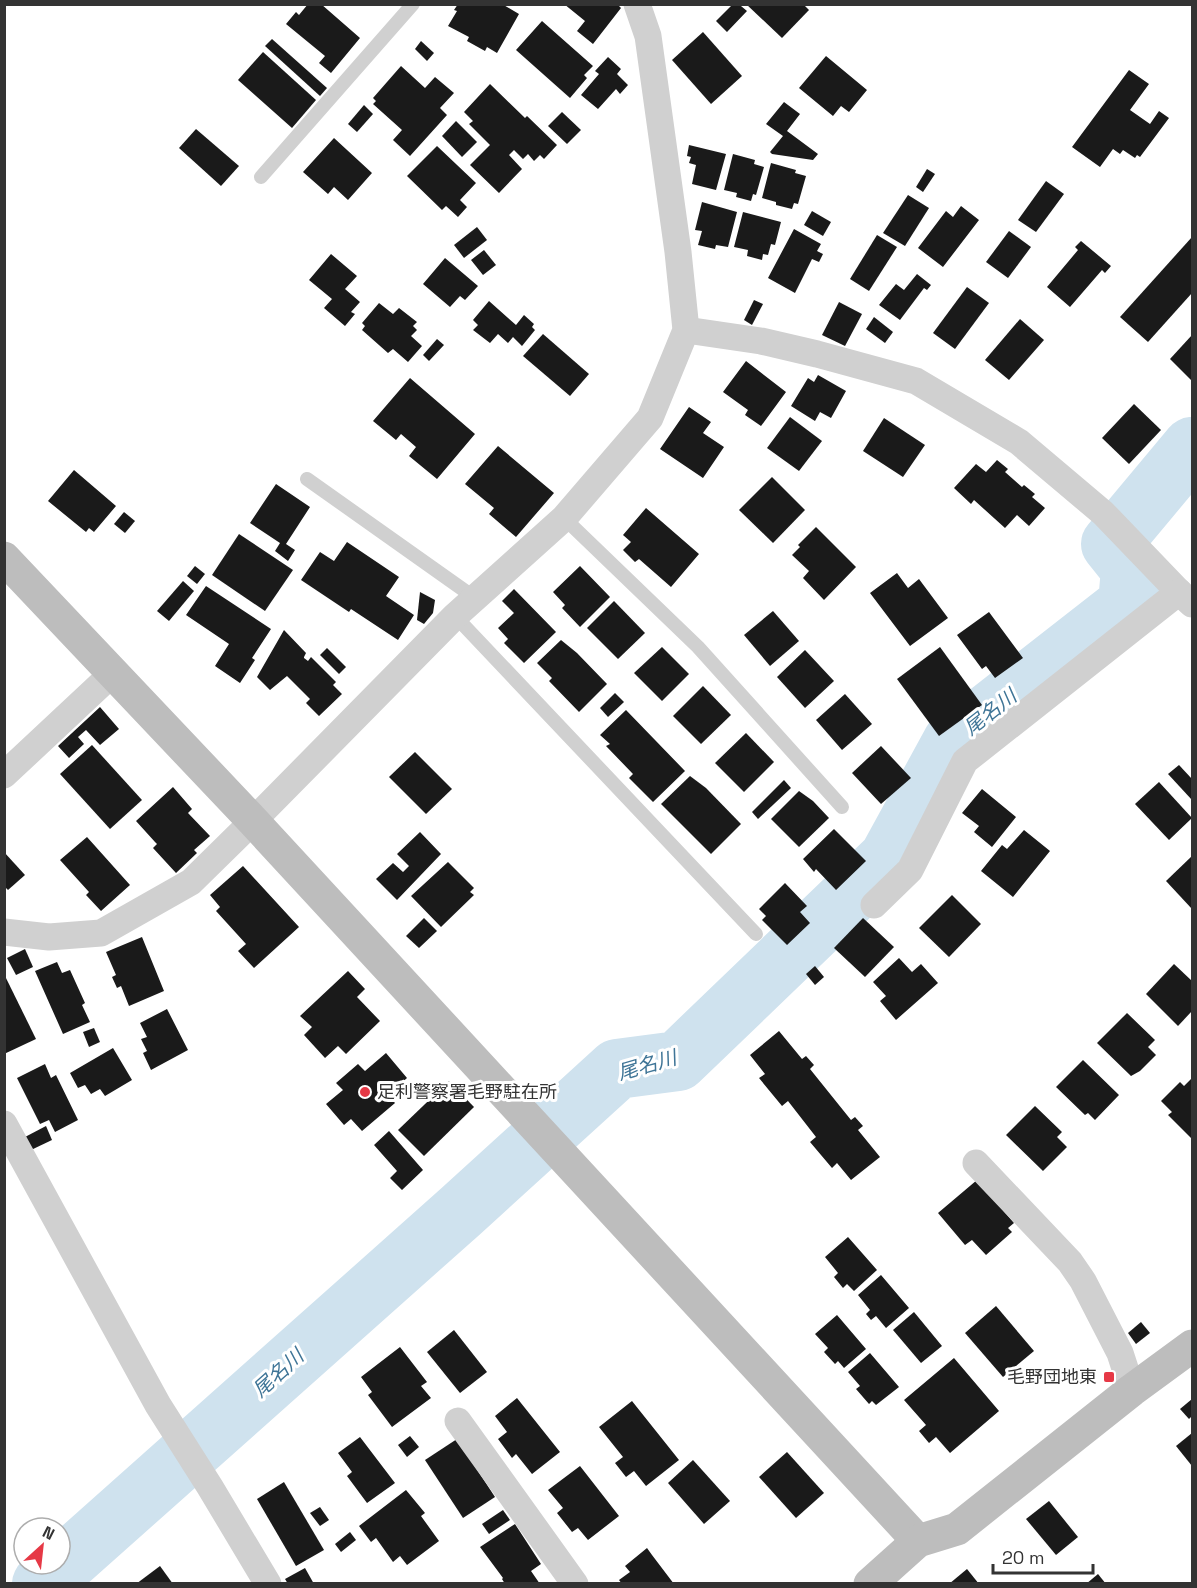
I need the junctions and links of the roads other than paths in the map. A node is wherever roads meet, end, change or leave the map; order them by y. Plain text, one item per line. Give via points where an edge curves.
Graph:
1 (414, 4) edge
2 (637, 4) edge
3 (261, 177) dead end
4 (686, 330) junction
5 (307, 479) dead end
6 (564, 518) junction
7 (4, 558) edge
8 (475, 597) junction
9 (1186, 598) edge
10 (454, 616) junction
11 (113, 673) junction
12 (4, 775) edge
13 (842, 807) dead end
14 (253, 821) junction
15 (874, 905) dead end
16 (4, 932) edge
17 (756, 934) dead end
18 (4, 1124) edge
19 (976, 1163) dead end
20 (1192, 1346) edge
21 (1132, 1390) junction
22 (458, 1421) dead end
23 (918, 1541) junction
24 (268, 1584) edge
25 (575, 1584) edge
26 (870, 1584) edge

1 - 3 lane
2 - 4 street via 648,36
4 - 6 street via 650,418
4 - 9 street via 761,341 916,381 1019,442 1103,513
5 - 8 lane
6 - 8 street
6 - 13 lane via 698,647
7 - 11 street
8 - 10 street
9 - 15 street via 965,761 910,870
10 - 14 street
10 - 17 lane
11 - 12 street
11 - 14 street
14 - 16 street via 191,882 101,933 49,937
14 - 23 street
18 - 24 street via 158,1405
19 - 21 street via 1070,1262 1120,1353
20 - 21 street
21 - 23 street via 957,1529
22 - 25 street
23 - 26 street

